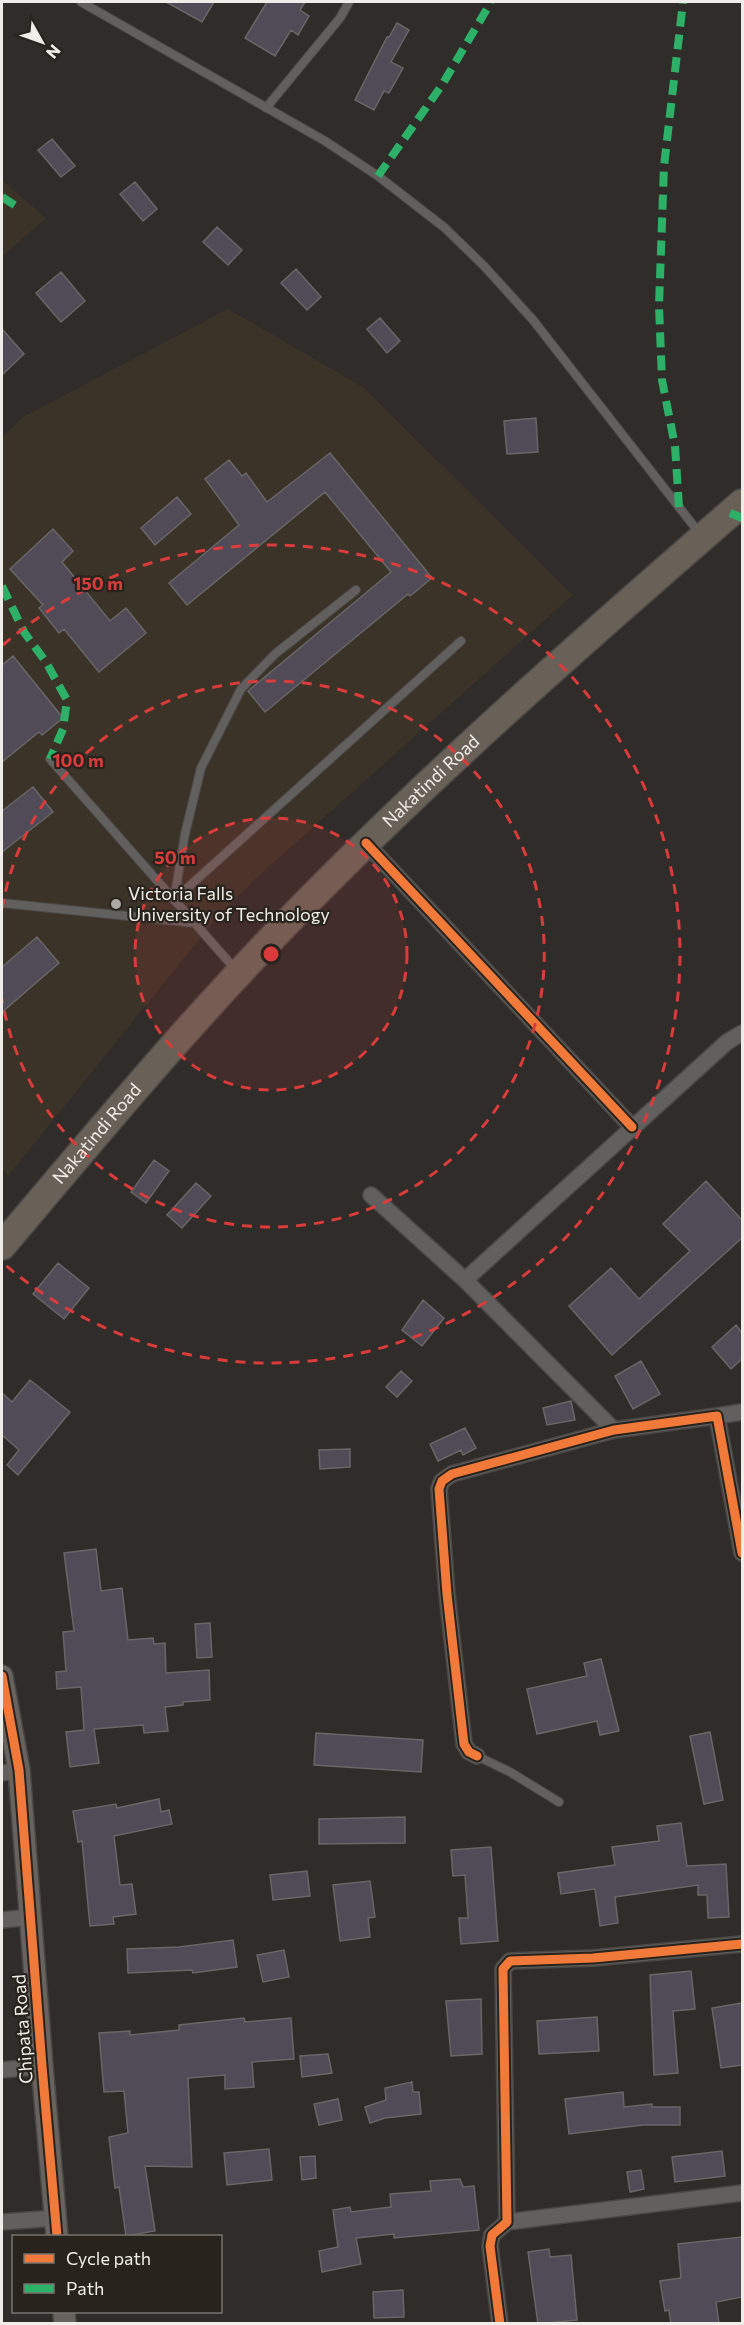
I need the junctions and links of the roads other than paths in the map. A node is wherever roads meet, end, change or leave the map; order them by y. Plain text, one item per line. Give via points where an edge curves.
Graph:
1 (81, 2) edge
2 (350, 2) edge
3 (266, 108) junction
4 (742, 503) edge
5 (702, 537) junction
6 (356, 590) dead end
7 (461, 641) dead end
8 (50, 759) dead end
9 (366, 843) junction
10 (174, 900) junction
11 (2, 903) edge
12 (195, 924) junction
13 (239, 974) junction
14 (742, 1033) edge
15 (632, 1127) junction
16 (370, 1196) dead end
17 (2, 1246) edge
18 (465, 1280) junction
19 (742, 1412) edge
20 (717, 1416) junction
21 (614, 1431) junction
22 (742, 1553) edge
23 (2, 1676) edge
24 (477, 1756) joint
25 (10, 1772) edge
26 (560, 1802) dead end
27 (31, 1917) junction
28 (2, 1920) edge
29 (742, 1944) edge
30 (42, 2066) junction
31 (2, 2070) edge
32 (742, 2193) edge
33 (2, 2222) edge
34 (507, 2222) junction
35 (57, 2227) edge
36 (500, 2324) edge

1 - 3 lane
2 - 3 lane
3 - 5 lane via 378,176 445,228 484,266 533,320
4 - 5 highway, Nakatindi Road
5 - 9 highway, Nakatindi Road
6 - 10 lane via 275,654 241,689 201,768
7 - 10 lane
8 - 10 lane
9 - 13 highway, Nakatindi Road
9 - 15 street
10 - 12 lane
11 - 12 lane
12 - 13 lane
13 - 17 highway, Nakatindi Road
14 - 15 street
15 - 18 street
16 - 18 street
18 - 21 street
19 - 20 street
20 - 21 street
20 - 22 street
21 - 24 street via 453,1474 442,1481 439,1489 447,1594 464,1744
23 - 25 street, Chipata Road
24 - 26 lane
25 - 27 street, Chipata Road
27 - 28 street
27 - 30 street, Chipata Road
29 - 34 street via 593,1958 510,1961 506,1965 502,1972
30 - 31 street
30 - 35 street, Chipata Road
32 - 34 street
33 - 35 street
34 - 36 street via 492,2235 490,2246

